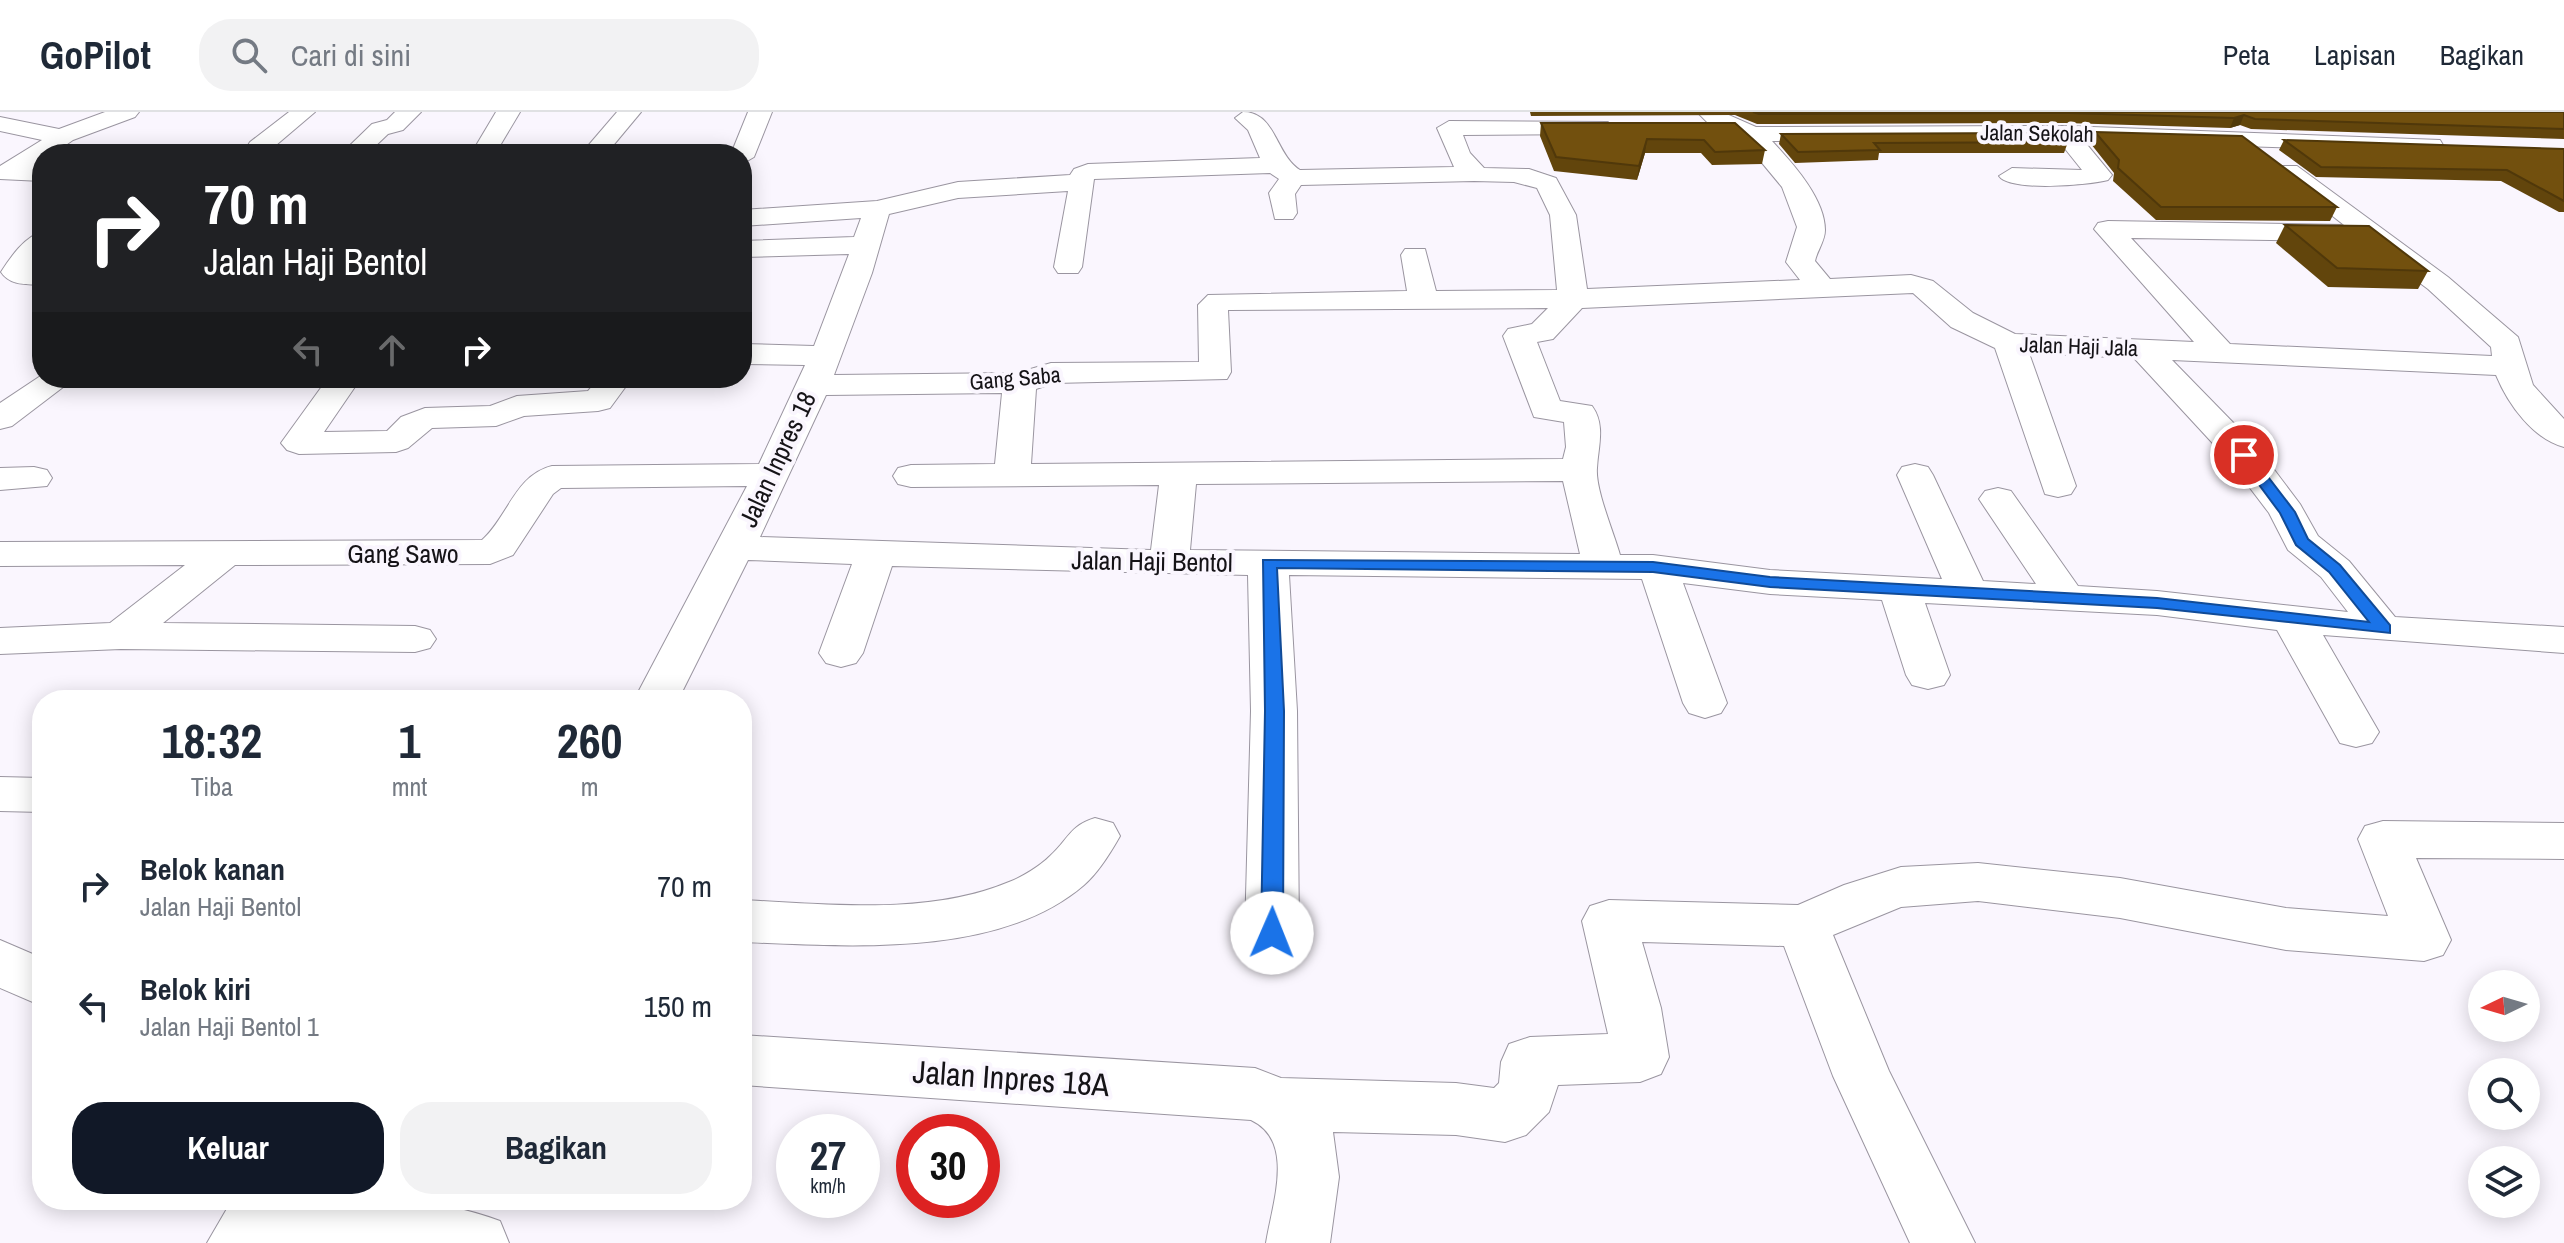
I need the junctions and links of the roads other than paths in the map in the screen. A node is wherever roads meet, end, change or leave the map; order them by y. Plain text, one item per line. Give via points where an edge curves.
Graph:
1 (127, 112) edge
2 (303, 112) edge
3 (409, 112) edge
4 (508, 112) edge
5 (629, 112) edge
6 (760, 112) edge
7 (2214, 112) edge
8 (1247, 118) dead end
9 (1701, 119) edge
10 (1951, 122) edge
11 (0, 124) edge
12 (1630, 127) edge
13 (1745, 130) junction
14 (2065, 133) junction
15 (62, 136) junction
16 (2245, 139) junction
17 (50, 144) edge
18 (263, 144) edge
19 (364, 144) edge
20 (489, 144) edge
21 (602, 144) edge
22 (747, 144) edge
23 (2462, 146) edge
24 (1593, 151) edge
25 (32, 156) edge
26 (32, 173) edge
27 (1471, 174) junction
28 (2012, 176) dead end
29 (1538, 180) junction
30 (1284, 187) junction
31 (1089, 192) junction
32 (1252, 194) dead end
33 (877, 209) junction
34 (752, 217) edge
35 (2371, 233) junction
36 (9, 237) dead end
37 (32, 238) edge
38 (866, 245) junction
39 (752, 249) edge
40 (32, 251) edge
41 (1415, 255) dead end
42 (1068, 267) dead end
43 (32, 275) edge
44 (1821, 287) junction
45 (1423, 299) junction
46 (1573, 299) junction
47 (2009, 343) junction
48 (2142, 348) junction
49 (2218, 350) junction
50 (752, 356) edge
51 (2507, 366) junction
52 (818, 370) junction
53 (1217, 371) joint
54 (1020, 383) junction
55 (45, 388) edge
56 (338, 388) edge
57 (608, 388) edge
58 (0, 419) edge
59 (2562, 432) edge
60 (1578, 470) junction
61 (1012, 473) junction
62 (1179, 473) junction
63 (770, 475) junction
64 (1915, 475) dead end
65 (911, 476) dead end
66 (2058, 486) dead end
67 (1998, 499) dead end
68 (735, 548) junction
69 (877, 551) junction
70 (0, 554) edge
71 (223, 555) junction
72 (1169, 562) junction
73 (1268, 563) junction
74 (1603, 565) junction
75 (1658, 568) junction
76 (1895, 587) junction
77 (1967, 590) junction
78 (2065, 597) junction
79 (2292, 618) junction
80 (2383, 629) junction
81 (121, 636) junction
82 (415, 639) dead end
83 (2564, 640) edge
84 (0, 641) edge
85 (841, 653) dead end
86 (1928, 675) dead end
87 (661, 690) edge
88 (1705, 703) dead end
89 (2356, 732) dead end
90 (0, 794) edge
91 (32, 795) edge
92 (1095, 836) dead end
93 (2564, 841) edge
94 (752, 921) edge
95 (1803, 926) junction
96 (1272, 933) dead end
97 (0, 962) edge
98 (32, 979) edge
99 (752, 1061) edge
100 (1279, 1104) junction
101 (257, 1217) edge
102 (477, 1243) edge
103 (1298, 1243) edge
104 (1943, 1243) edge

1 - 15 street
2 - 18 street
3 - 19 street
4 - 20 street
5 - 21 street
6 - 22 street
7 - 16 street
8 - 30 street via 1258,126
9 - 13 street, Jalan Sekolah
10 - 13 street, Jalan Sekolah
10 - 14 street, Jalan Sekolah
11 - 15 street
12 - 27 street via 1450,126 1460,163
13 - 44 street via 1790,179 1810,216 1810,241 1800,262
14 - 16 street, Jalan Sekolah
14 - 28 street via 2099,175
15 - 17 street
16 - 23 street, Jalan Sekolah
16 - 35 street
24 - 29 street via 1561,156 1555,170
25 - 26 street via 6,173
27 - 29 street
27 - 30 street
29 - 46 street via 1547,183 1563,215
30 - 31 street via 1088,172 1083,174
30 - 32 street
31 - 33 street via 958,190
31 - 42 street
33 - 34 street
33 - 38 street, Jalan Inpres 18
35 - 49 street via 2108,229
35 - 51 street via 2498,335 2507,344
36 - 37 street
38 - 39 street
38 - 52 street, Jalan Inpres 18
40 - 43 street via 15,272
41 - 45 street
44 - 46 street, Jalan Haji Jala
44 - 47 street, Jalan Haji Jala via 1917,285 1962,320
45 - 46 street, Jalan Haji Jala
45 - 53 street, Jalan Haji Jala via 1217,301
46 - 60 street via 1542,332 1519,336 1546,410 1580,413 1584,447
47 - 48 street, Jalan Haji Jala
47 - 66 street
48 - 49 street, Jalan Haji Jala
48 - 80 street via 2244,455 2287,512 2302,542 2335,569
49 - 51 street, Jalan Haji Jala
50 - 52 street, Gang Saba
51 - 59 street via 2518,392
52 - 54 street, Gang Saba
52 - 63 street, Jalan Inpres 18
53 - 54 street, Gang Saba via 1051,373
54 - 61 street
55 - 58 street
56 - 57 street via 299,443 396,441 425,418 496,416 517,406 598,401
60 - 62 street
60 - 74 street
61 - 62 street
61 - 65 street
62 - 72 street
63 - 68 street, Jalan Inpres 18
63 - 71 street, Gang Sawo via 552,477 490,552
64 - 77 street
67 - 78 street
68 - 69 street, Jalan Haji Bentol
68 - 87 street, Jalan Inpres 18
69 - 72 street, Jalan Haji Bentol
69 - 85 street
70 - 71 street, Gang Sawo
71 - 81 street
72 - 73 street, Jalan Haji Bentol
73 - 74 street, Jalan Haji Bentol
73 - 96 street via 1274,711
74 - 75 street, Jalan Haji Bentol
75 - 76 street, Jalan Haji Bentol via 1770,582
75 - 88 street
76 - 77 street, Jalan Haji Bentol
76 - 86 street
77 - 78 street, Jalan Haji Bentol
78 - 79 street, Jalan Haji Bentol
79 - 80 street, Jalan Haji Bentol
79 - 89 street
80 - 83 street, Jalan Haji Bentol
81 - 82 street
81 - 84 street
90 - 91 street
92 - 94 street via 1085,854 1056,880 1026,898 972,913 885,925
93 - 95 street via 2383,839 2424,940 2286,929 2120,898 1978,882 1901,887
95 - 100 street, Jalan Inpres 18A via 1609,921 1633,1008 1640,1057 1530,1062 1528,1094 1505,1116 1456,1109
95 - 104 street via 1862,1076
97 - 98 street
99 - 100 street, Jalan Inpres 18A via 1255,1094
100 - 103 street via 1293,1114 1306,1136 1308,1171
101 - 102 street

